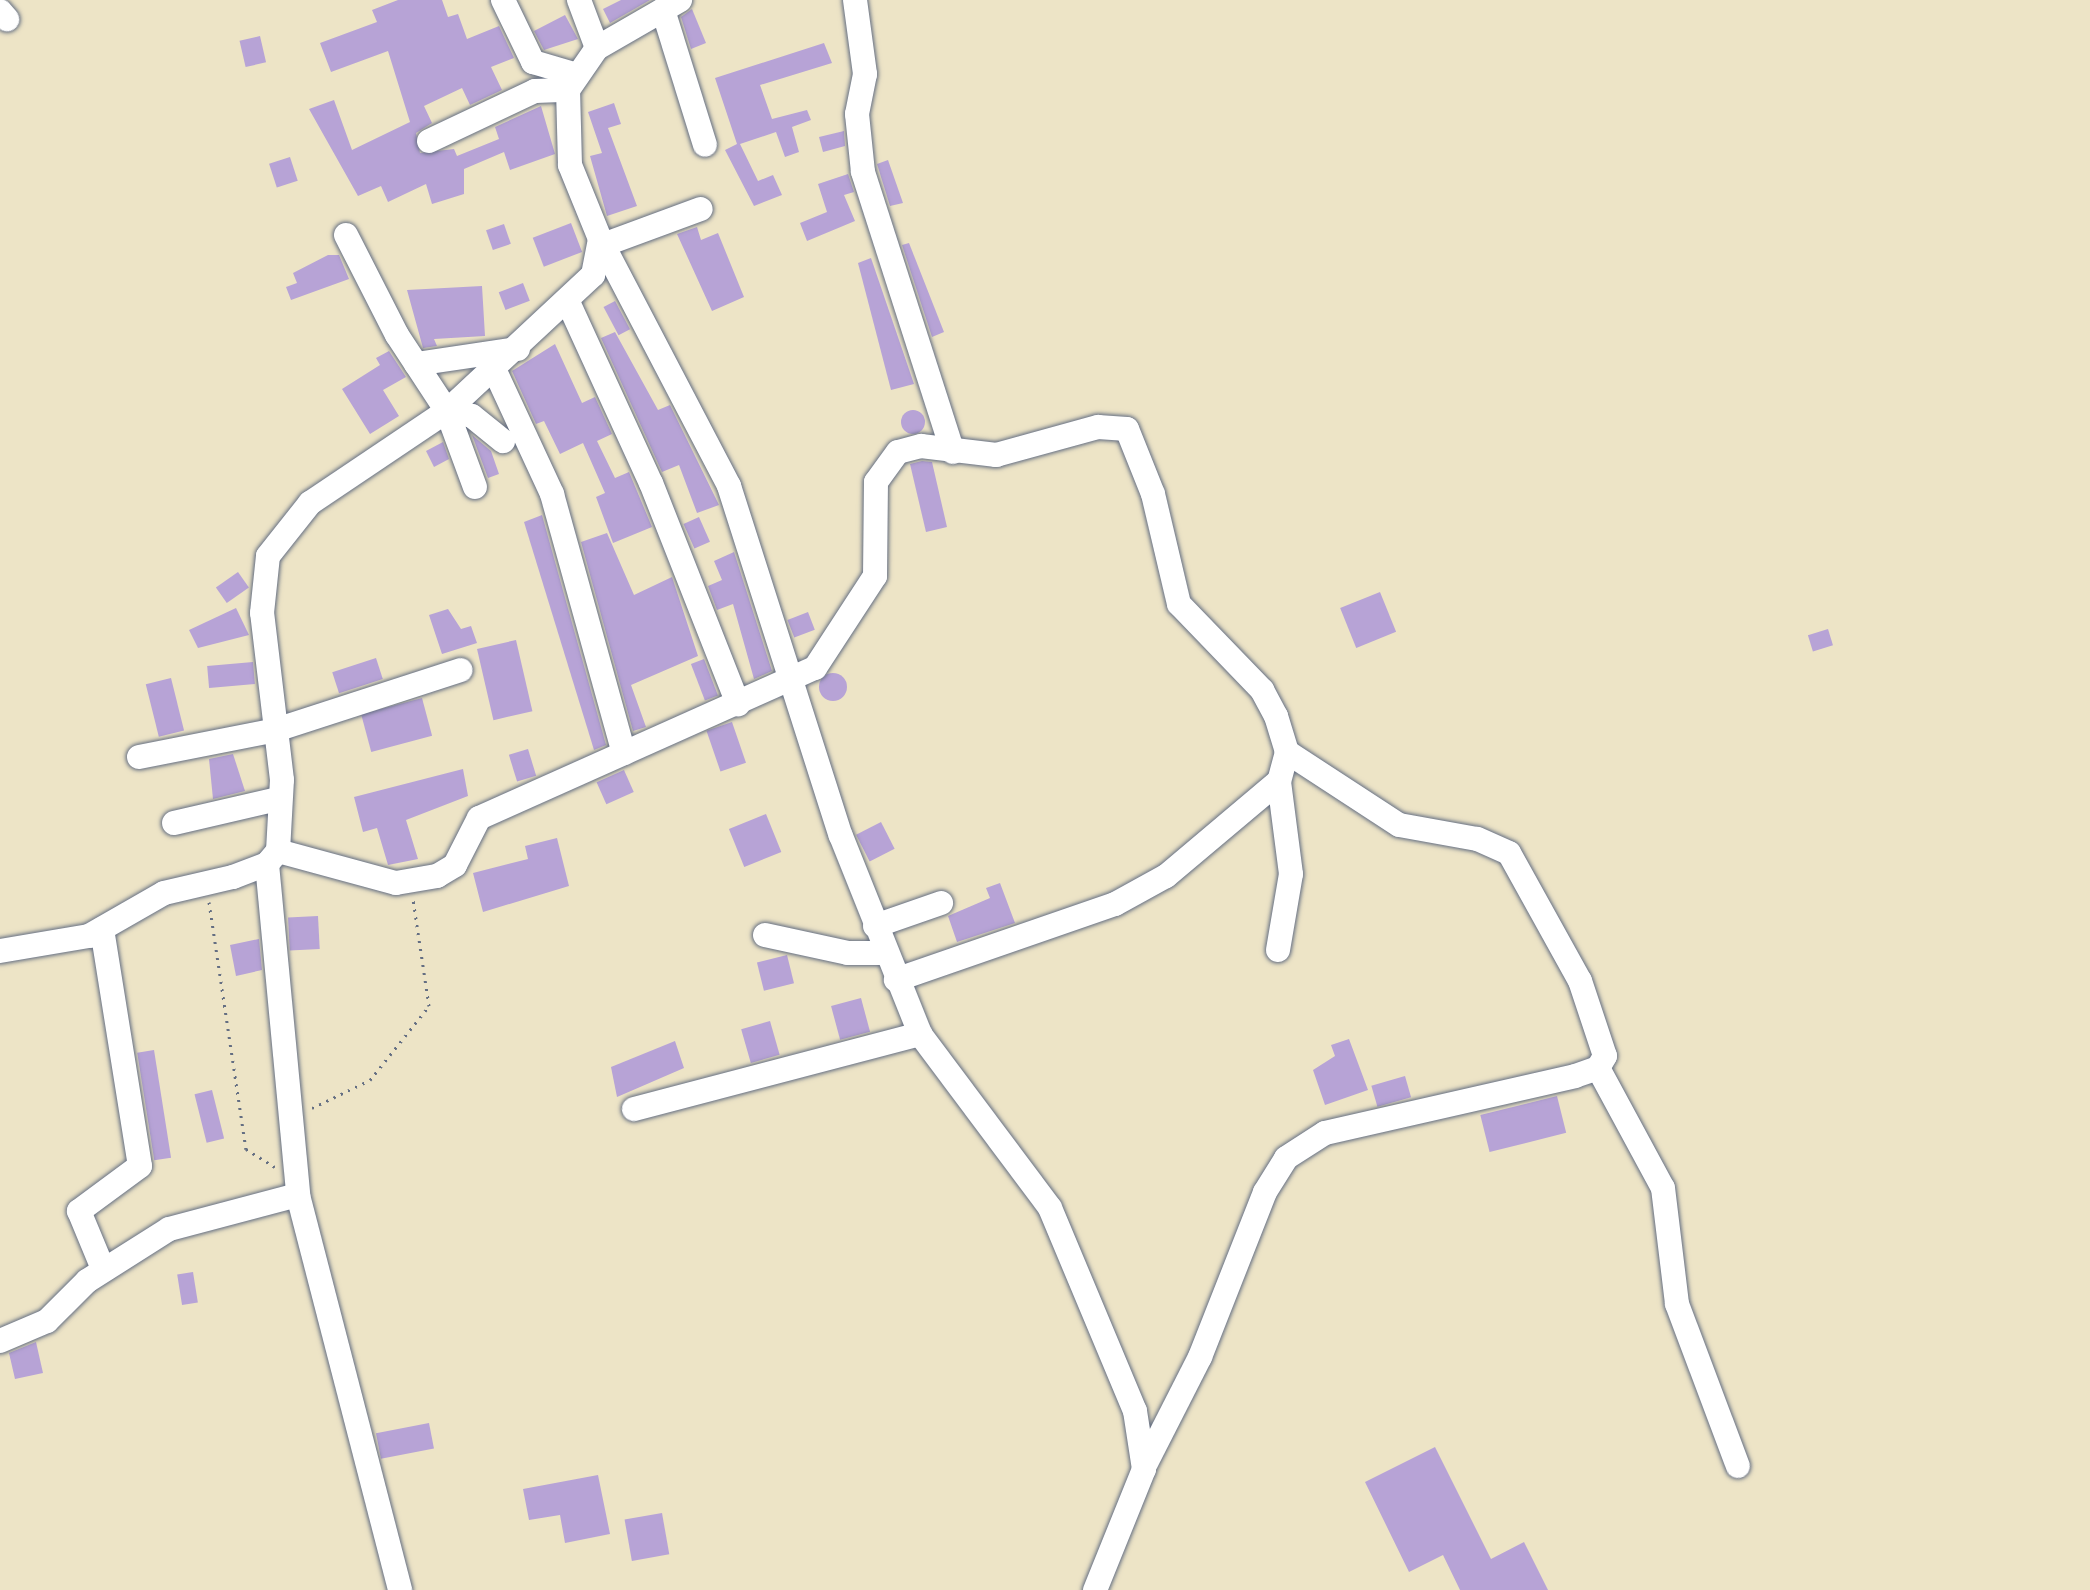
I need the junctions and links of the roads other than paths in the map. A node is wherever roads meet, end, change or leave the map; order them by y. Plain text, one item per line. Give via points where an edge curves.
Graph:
1 (503, 0) edge
2 (579, 0) edge
3 (855, 0) edge
4 (672, 5) edge
5 (597, 48) junction
6 (572, 82) junction
7 (429, 141) dead end
8 (705, 145) dead end
9 (701, 209) dead end
10 (346, 235) dead end
11 (602, 242) junction
12 (568, 302) junction
13 (518, 349) junction
14 (416, 364) junction
15 (495, 371) junction
16 (447, 411) junction
17 (503, 441) dead end
18 (953, 452) junction
19 (475, 487) dead end
20 (461, 670) dead end
21 (795, 679) junction
22 (738, 704) junction
23 (276, 730) junction
24 (1287, 752) junction
25 (624, 753) junction
26 (139, 757) dead end
27 (1279, 781) junction
28 (278, 799) junction
29 (174, 823) dead end
30 (272, 857) junction
31 (941, 903) dead end
32 (875, 926) junction
33 (102, 929) junction
34 (765, 935) dead end
35 (1278, 950) dead end
36 (0, 951) edge
37 (886, 953) junction
38 (896, 980) junction
39 (920, 1034) junction
40 (1598, 1068) junction
41 (634, 1109) dead end
42 (296, 1185) junction
43 (103, 1269) junction
44 (0, 1341) edge
45 (1738, 1466) dead end
46 (1144, 1469) junction
47 (399, 1585) edge
48 (1095, 1590) edge

1 - 6 street via 533,62
2 - 5 street
3 - 18 street via 865,74 857,114 863,172
4 - 5 street
4 - 8 street
5 - 6 street
6 - 7 street via 535,91
6 - 11 street via 570,165
9 - 11 street
10 - 14 street
11 - 12 street via 593,275
11 - 21 street via 706,431
12 - 13 street
12 - 22 street via 651,483
13 - 14 street
13 - 15 street
14 - 16 street
15 - 16 street
15 - 25 street via 552,494
16 - 17 street via 472,416
16 - 19 street
16 - 23 street via 310,503 268,556 262,613
18 - 21 street via 921,446 884,463 876,482 875,576 828,655
18 - 24 street via 996,455 1098,427 1127,429 1153,494 1179,604 1262,690
20 - 23 street
21 - 22 street
21 - 32 street
22 - 25 street
23 - 26 street
23 - 28 street
24 - 27 street
24 - 40 street via 1399,825 1477,839 1509,853 1580,981 1604,1043
25 - 30 street via 479,818 455,865 409,882
27 - 35 street via 1291,874
27 - 38 street via 1166,876 1115,904
28 - 29 street
28 - 30 street via 284,833
30 - 33 street via 164,893
30 - 42 street
31 - 32 street
32 - 37 street
33 - 36 street
33 - 43 street via 140,1166 79,1211
34 - 37 street via 848,953
37 - 38 street
38 - 39 street
39 - 41 street
39 - 46 street via 1050,1208 1135,1411
40 - 45 street via 1663,1188 1677,1304
40 - 46 street via 1325,1133 1286,1158 1265,1192 1200,1357
42 - 43 street via 169,1229
42 - 47 street
43 - 44 street via 47,1321
46 - 48 street

